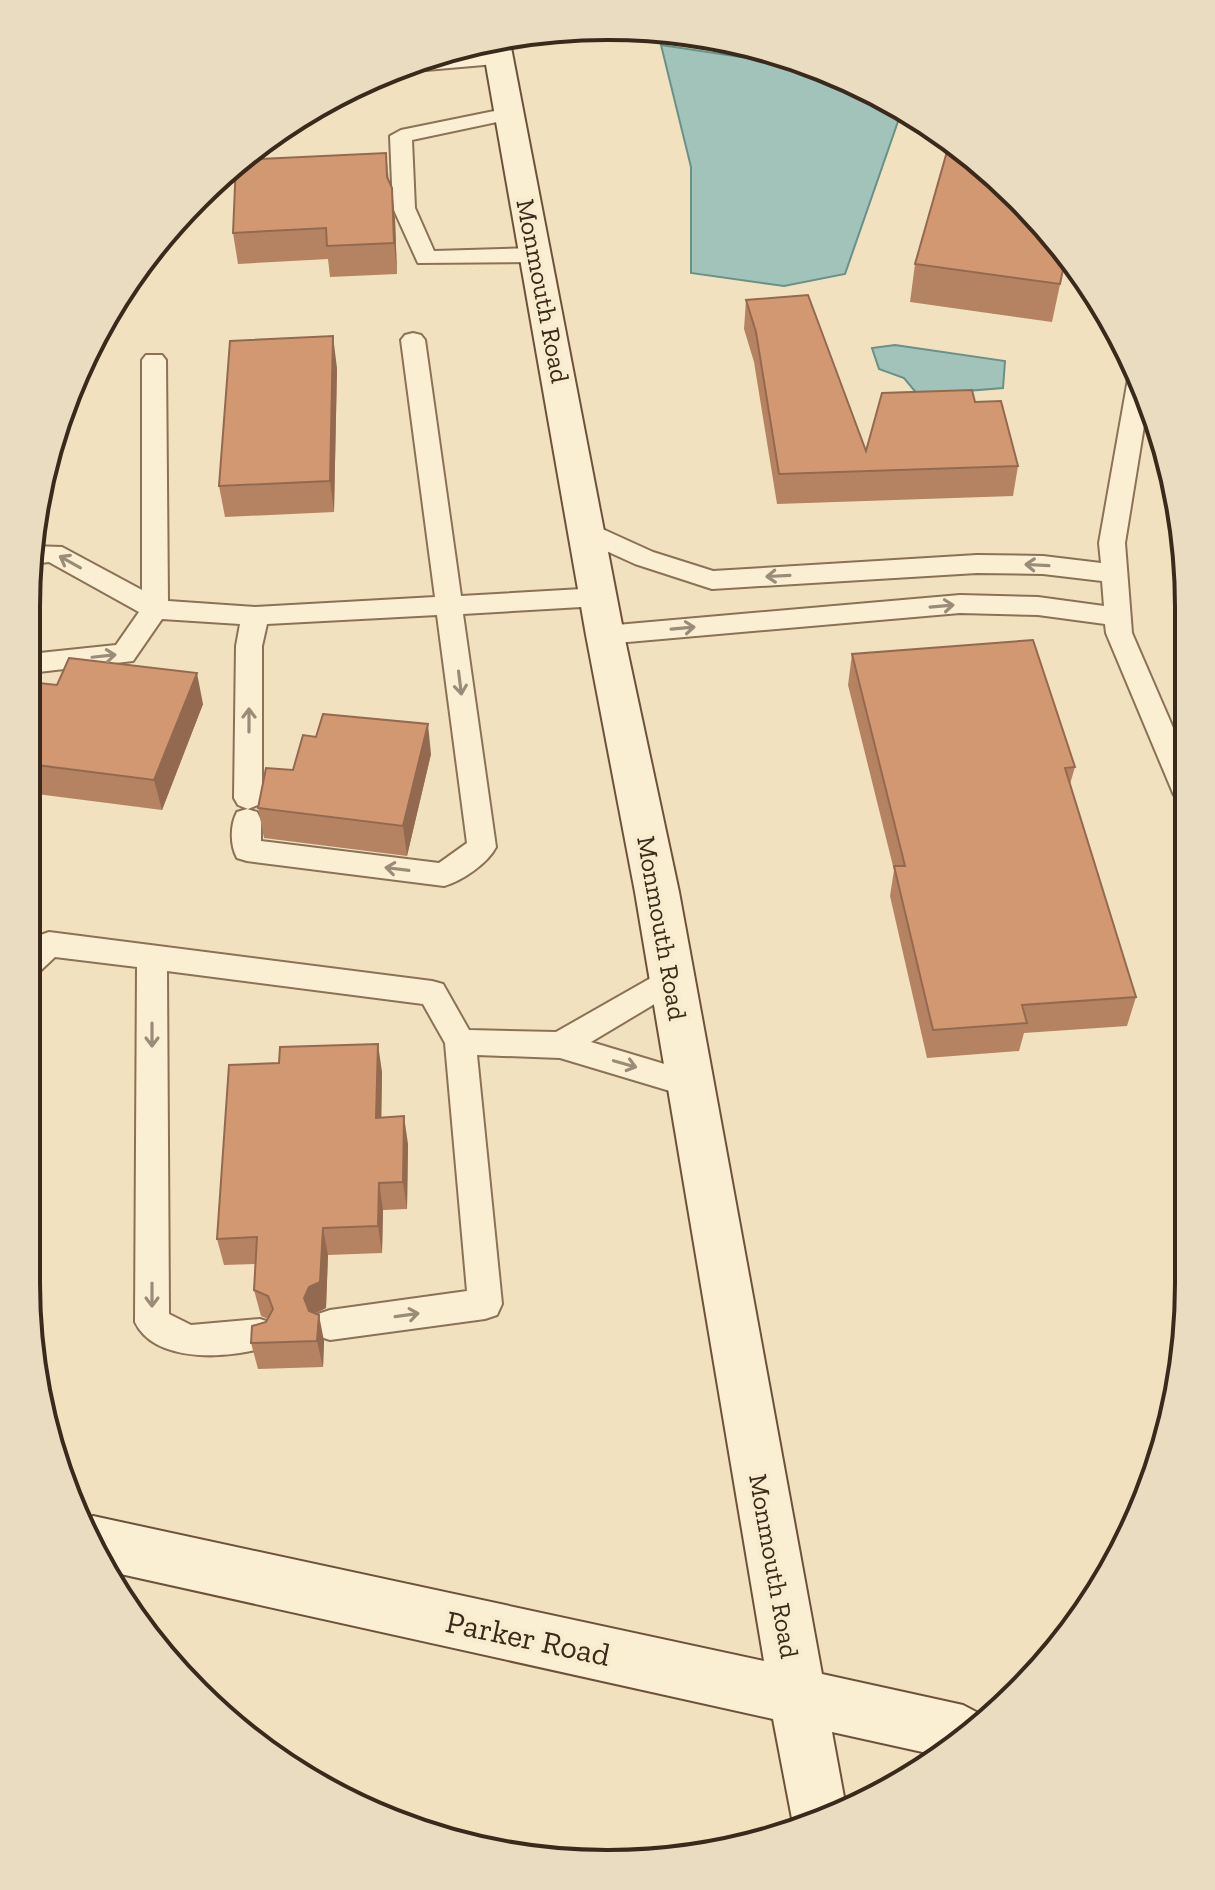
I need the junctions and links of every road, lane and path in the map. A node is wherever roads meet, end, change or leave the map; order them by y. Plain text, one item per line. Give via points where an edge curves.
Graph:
1 (498, 51) edge
2 (509, 114) junction
3 (536, 255) junction
4 (413, 340) dead end
5 (154, 360) dead end
6 (1136, 401) edge
7 (589, 533) junction
8 (43, 554) edge
9 (1115, 574) junction
10 (450, 606) junction
11 (155, 609) junction
12 (255, 616) junction
13 (602, 616) junction
14 (1118, 617) junction
15 (40, 663) edge
16 (1175, 765) edge
17 (40, 953) edge
18 (152, 957) junction
19 (672, 978) junction
20 (460, 1042) junction
21 (560, 1045) junction
22 (690, 1084) junction
23 (330, 1325) dead end
24 (260, 1334) edge
25 (105, 1545) edge
26 (797, 1697) junction
27 (955, 1731) edge
28 (817, 1810) edge

1 - 2 main road, Monmouth Road
2 - 3 main road, Monmouth Road
2 - 3 lane via 401,136 404,208 426,258
3 - 7 main road, Monmouth Road
4 - 10 lane
5 - 11 lane
6 - 9 lane via 1112,543
9 -> 7 lane via 977,564 712,580 674,570
7 - 13 main road, Monmouth Road
11 -> 8 lane via 53,553
9 - 14 lane
10 - 12 lane
10 -> 12 lane via 482,847 444,875 247,850 249,646
10 - 13 lane
11 - 12 lane
15 -> 11 lane via 124,654
13 -> 14 lane via 960,604 1038,606
13 - 19 main road, Monmouth Road
14 - 16 lane via 1119,633
17 - 18 lane via 49,944
18 - 20 lane via 432,993
18 -> 24 lane via 152,1322 188,1341
19 - 21 lane
19 - 22 main road, Monmouth Road
20 - 21 lane
23 -> 20 lane via 485,1304
21 -> 22 lane
22 - 26 main road, Monmouth Road
25 - 26 main road, Parker Road
26 - 27 main road, Parker Road
26 - 28 main road, Monmouth Road

